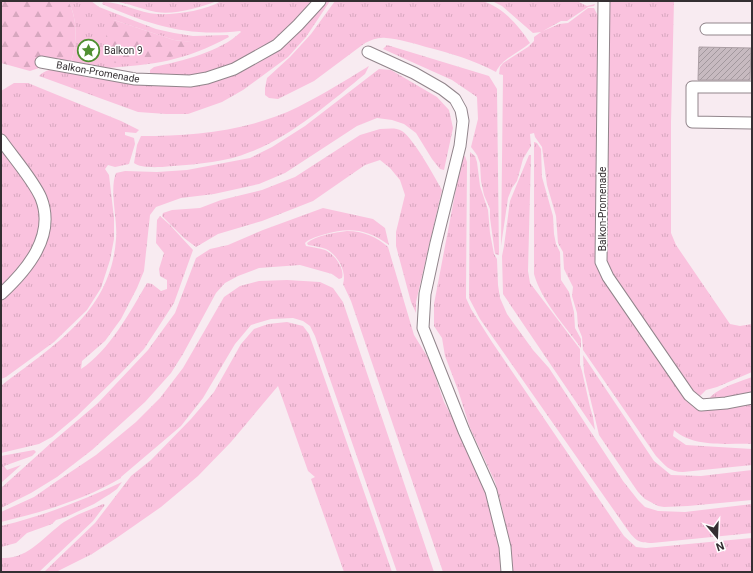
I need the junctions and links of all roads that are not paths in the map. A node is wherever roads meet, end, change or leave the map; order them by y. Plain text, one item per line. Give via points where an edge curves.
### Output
1 (320, 1) edge
2 (604, 1) edge
3 (706, 29) dead end
4 (752, 29) edge
5 (368, 52) dead end
6 (41, 62) dead end
7 (752, 87) edge
8 (752, 123) edge
9 (1, 140) edge
10 (1, 294) edge
11 (752, 398) edge
12 (507, 572) edge

1 - 6 lane, Balkon-Promenade via 277,44 234,69 208,78 190,81 135,79
2 - 11 lane, Balkon-Promenade via 601,262 608,277 689,395 701,405
3 - 4 lane
5 - 12 lane via 442,89 455,99 461,110 463,121 460,146 425,294 423,328 491,491 505,548
7 - 8 lane via 692,87 692,122
9 - 10 lane via 36,189 45,215 45,227 30,262

